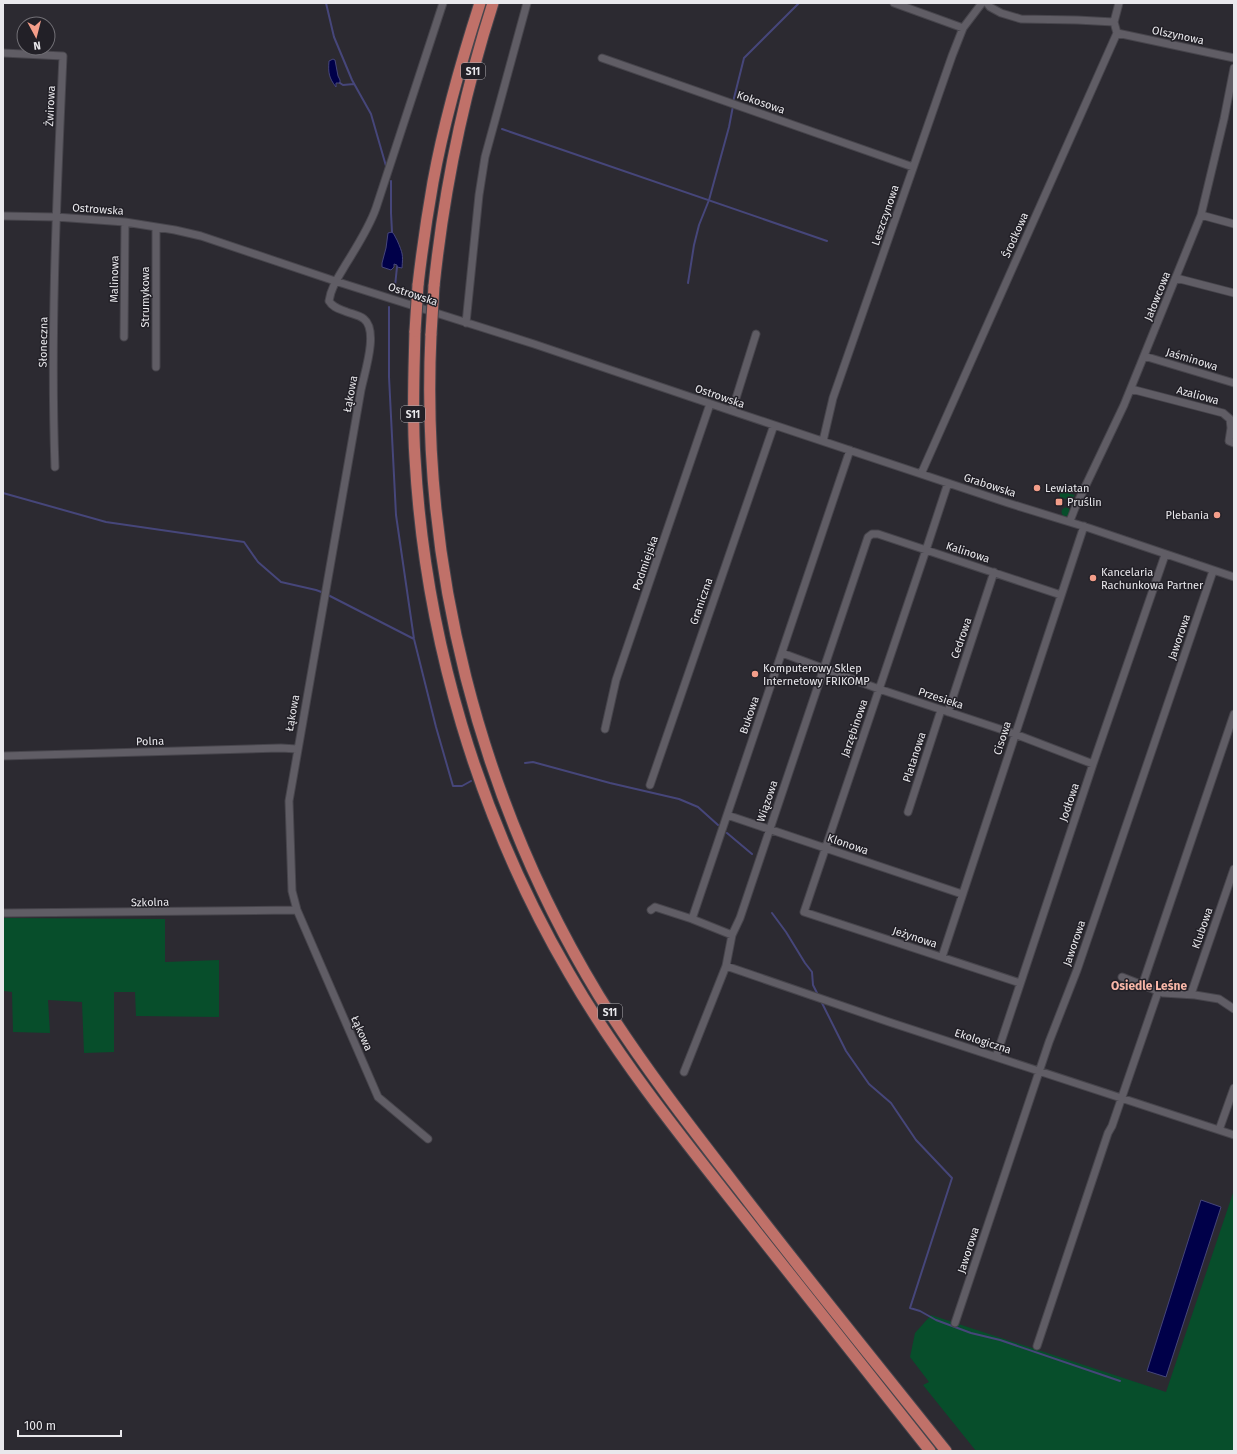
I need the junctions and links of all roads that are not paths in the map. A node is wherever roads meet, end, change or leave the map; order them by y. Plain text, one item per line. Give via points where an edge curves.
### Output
1 (443, 3) edge
2 (480, 3) edge
3 (493, 3) edge
4 (527, 3) edge
5 (894, 3) edge
6 (982, 3) edge
7 (987, 3) edge
8 (1119, 3) edge
9 (1114, 22) junction
10 (964, 28) junction
11 (1117, 33) junction
12 (3, 53) edge
13 (602, 58) dead end
14 (1234, 58) edge
15 (1234, 68) edge
16 (913, 167) junction
17 (1201, 215) junction
18 (3, 216) edge
19 (56, 217) junction
20 (125, 222) junction
21 (1234, 224) edge
22 (156, 227) junction
23 (1176, 278) junction
24 (335, 281) junction
25 (1234, 293) edge
26 (466, 323) junction
27 (756, 334) dead end
28 (124, 336) dead end
29 (1144, 356) junction
30 (156, 367) dead end
31 (1234, 383) edge
32 (1131, 389) junction
33 (710, 404) junction
34 (732, 411) junction
35 (774, 425) junction
36 (807, 436) joint
37 (823, 441) junction
38 (1234, 443) edge
39 (850, 450) junction
40 (55, 466) dead end
41 (921, 474) junction
42 (948, 483) junction
43 (1070, 522) junction
44 (1084, 526) junction
45 (868, 537) joint
46 (926, 550) junction
47 (1165, 554) junction
48 (1214, 571) junction
49 (994, 572) junction
50 (1234, 577) edge
51 (1062, 595) junction
52 (782, 653) junction
53 (824, 668) junction
54 (879, 689) junction
55 (945, 711) junction
56 (1234, 714) edge
57 (605, 729) dead end
58 (1015, 734) junction
59 (297, 749) junction
60 (3, 756) edge
61 (1093, 764) junction
62 (650, 785) dead end
63 (908, 812) dead end
64 (727, 815) junction
65 (769, 830) junction
66 (825, 848) junction
67 (1234, 869) edge
68 (962, 894) junction
69 (297, 910) junction
70 (651, 910) dead end
71 (804, 912) joint
72 (3, 913) edge
73 (692, 919) junction
74 (732, 935) junction
75 (942, 957) junction
76 (726, 966) junction
77 (1122, 977) dead end
78 (1020, 983) junction
79 (1142, 986) junction
80 (1158, 992) junction
81 (1191, 994) junction
82 (1234, 1009) edge
83 (996, 1057) junction
84 (684, 1072) dead end
85 (1039, 1072) junction
86 (1234, 1088) edge
87 (1121, 1099) junction
88 (1219, 1130) junction
89 (1234, 1135) edge
90 (428, 1139) dead end
91 (955, 1323) dead end
92 (1037, 1346) dead end
93 (930, 1451) edge
94 (946, 1451) edge

1 - 24 street via 372,220
2 - 93 highway, S11, bridge via 456,81 431,196 418,285 413,398 415,458 432,604 441,648 472,758 507,851 537,914 568,971 626,1064
3 - 94 highway, S11, bridge via 468,87 452,157 439,239 429,362 430,433 440,551 452,617 482,735 511,817 543,891 572,949 624,1035 754,1210
4 - 26 street via 484,157
5 - 10 street
6 - 10 street, Leszczynowa
7 - 9 street via 1002,13 1021,19
8 - 9 street
9 - 11 street
10 - 16 street, Leszczynowa
11 - 14 street, Olszynowa
11 - 41 street, Środkowa
12 - 19 street, Żwirowa via 63,56
13 - 16 street, Kokosowa
15 - 17 street, Jałowcowa
16 - 37 street, Leszczynowa via 833,398
17 - 21 street
17 - 23 street, Jałowcowa
18 - 19 street, Ostrowska
19 - 20 street, Ostrowska
19 - 40 street, Słoneczna via 53,411
20 - 22 street, Ostrowska
20 - 28 street, Malinowa
22 - 24 street, Ostrowska via 201,236
22 - 30 street, Strumykowa
23 - 25 street
23 - 29 street, Jałowcowa
24 - 26 street, Ostrowska
24 - 59 street, Łąkowa via 329,301 333,307 363,318 371,331 371,343
26 - 33 street, Ostrowska
27 - 34 street
29 - 31 street, Jaśminowa
29 - 32 street, Jałowcowa
32 - 38 street, Azaliowa via 1223,413 1230,419 1229,441
32 - 43 street, Jałowcowa
33 - 34 street, Ostrowska
33 - 57 street, Podmiejska via 616,680
34 - 35 street, Ostrowska
35 - 36 street, Ostrowska
35 - 62 street, Graniczna
36 - 37 street, Grabowska
37 - 39 street, Grabowska
39 - 41 street, Grabowska
39 - 52 street, Bukowa
41 - 42 street, Grabowska
42 - 43 street, Grabowska
42 - 46 street, Jarzębinowa
43 - 44 street, Grabowska
44 - 47 street, Grabowska
44 - 51 street, Cisowa
45 - 46 street, Kalinowa via 878,534
45 - 53 street, Wiązowa
46 - 49 street, Kalinowa
46 - 54 street, Jarzębinowa
47 - 48 street, Grabowska
47 - 61 street, Jodłowa
48 - 50 street, Grabowska
48 - 85 street, Jaworowa via 1080,963
49 - 51 street, Kalinowa
49 - 55 street, Cedrowa
51 - 58 street, Cisowa
52 - 53 street, Przesieka
52 - 64 street, Bukowa
53 - 54 street, Przesieka
53 - 65 street, Wiązowa
54 - 55 street, Przesieka
54 - 66 street, Jarzębinowa
55 - 58 street, Przesieka
55 - 63 street, Platanowa
56 - 79 street
58 - 61 street, Przesieka
58 - 68 street, Cisowa
59 - 60 street, Polna
59 - 69 street, Łąkowa via 289,801 292,891
61 - 78 street, Jodłowa
64 - 65 street, Klonowa
64 - 73 street, Bukowa
65 - 66 street, Klonowa
65 - 74 street, Wiązowa
66 - 68 street, Klonowa
66 - 71 street, Jarzębinowa
67 - 81 street, Klubowa
68 - 75 street, Cisowa
69 - 72 street, Szkolna
69 - 90 street, Łąkowa via 378,1097
70 - 73 street via 655,906
71 - 75 street, Jeżynowa
73 - 74 street
74 - 76 street, Wiązowa
75 - 78 street, Jeżynowa
76 - 83 street, Ekologiczna
76 - 84 street, Wiązowa
77 - 79 street
78 - 83 street, Jodłowa
79 - 80 street
80 - 81 street
80 - 87 street
81 - 82 street via 1219,999
83 - 85 street, Ekologiczna
85 - 87 street, Ekologiczna
85 - 91 street, Jaworowa
86 - 88 street
87 - 88 street, Ekologiczna
87 - 92 street
88 - 89 street, Ekologiczna

